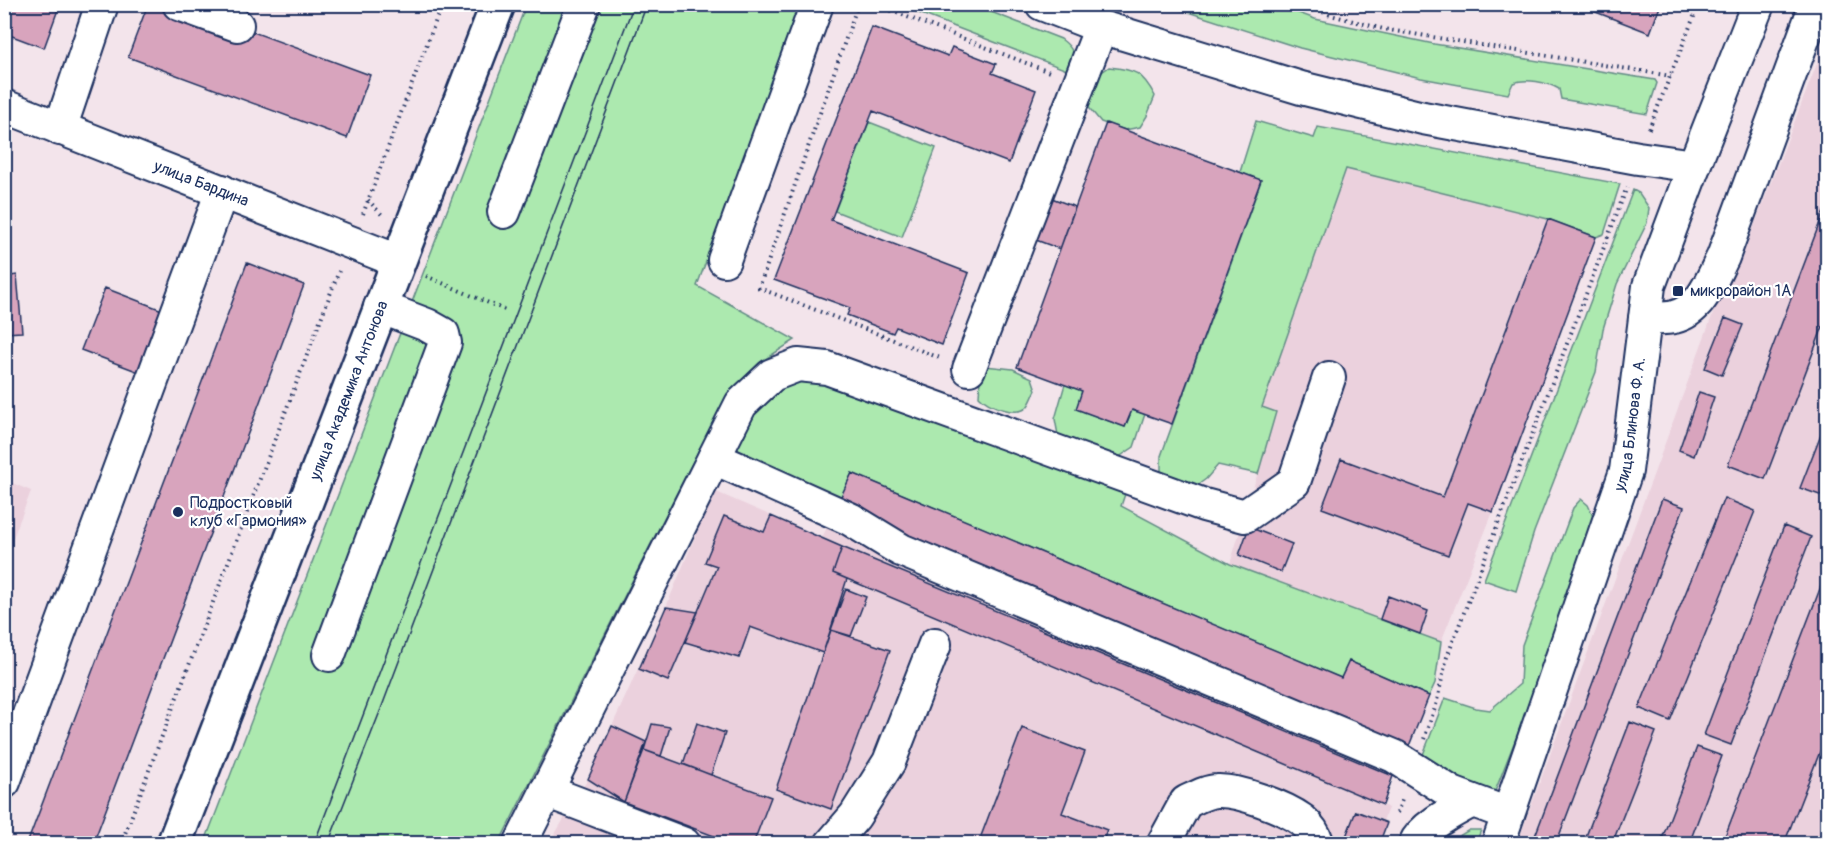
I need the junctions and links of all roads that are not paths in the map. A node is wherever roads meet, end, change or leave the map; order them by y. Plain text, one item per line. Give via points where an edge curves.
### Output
1 (102, 4) edge
2 (179, 4) edge
3 (498, 4) edge
4 (584, 4) edge
5 (817, 4) edge
6 (1758, 4) edge
7 (1816, 4) edge
8 (1045, 5) edge
9 (237, 25) dead end
10 (1101, 27) junction
11 (4, 106) edge
12 (60, 129) junction
13 (1694, 166) junction
14 (222, 191) junction
15 (504, 212) dead end
16 (724, 260) dead end
17 (411, 268) junction
18 (380, 307) junction
19 (1646, 319) junction
20 (955, 364) road end
21 (1329, 378) dead end
22 (714, 458) junction
23 (935, 644) dead end
24 (329, 655) dead end
25 (4, 782) edge
26 (546, 791) junction
27 (1472, 801) junction
28 (1508, 814) junction
29 (174, 843) edge
30 (520, 843) edge
31 (684, 843) edge
32 (831, 843) edge
33 (1163, 843) edge
34 (1318, 843) edge
35 (1415, 843) edge
36 (1497, 843) edge

1 - 12 street
2 - 9 street
3 - 17 main road, улица Академика Антонова
4 - 15 street
5 - 16 street
6 - 13 street, улица Блинова Ф. А.
7 - 19 street via 1723,256 1704,294 1690,310 1673,317
8 - 10 street
10 - 13 street via 1301,88 1423,118
10 - 20 street
11 - 12 street, улица Бардина
12 - 14 street, улица Бардина
13 - 19 street, улица Блинова Ф. А. via 1649,286
14 - 17 street, улица Бардина
14 - 25 street
17 - 18 main road, улица Академика Антонова
18 - 24 street via 427,325 443,334 445,343
18 - 29 main road, улица Академика Антонова
19 - 28 street, улица Блинова Ф. А. via 1626,471
21 - 22 street via 1294,482 1245,516 1204,505 827,368 798,365 772,375 741,404
22 - 26 street
22 - 27 street via 850,519 901,550 1394,756 1452,793
23 - 32 street via 889,762 855,816
26 - 30 street
26 - 31 street
27 - 28 street
27 - 35 street via 1436,823
28 - 36 street, улица Блинова Ф. А.
33 - 34 street via 1186,802 1216,791 1271,804 1302,820

